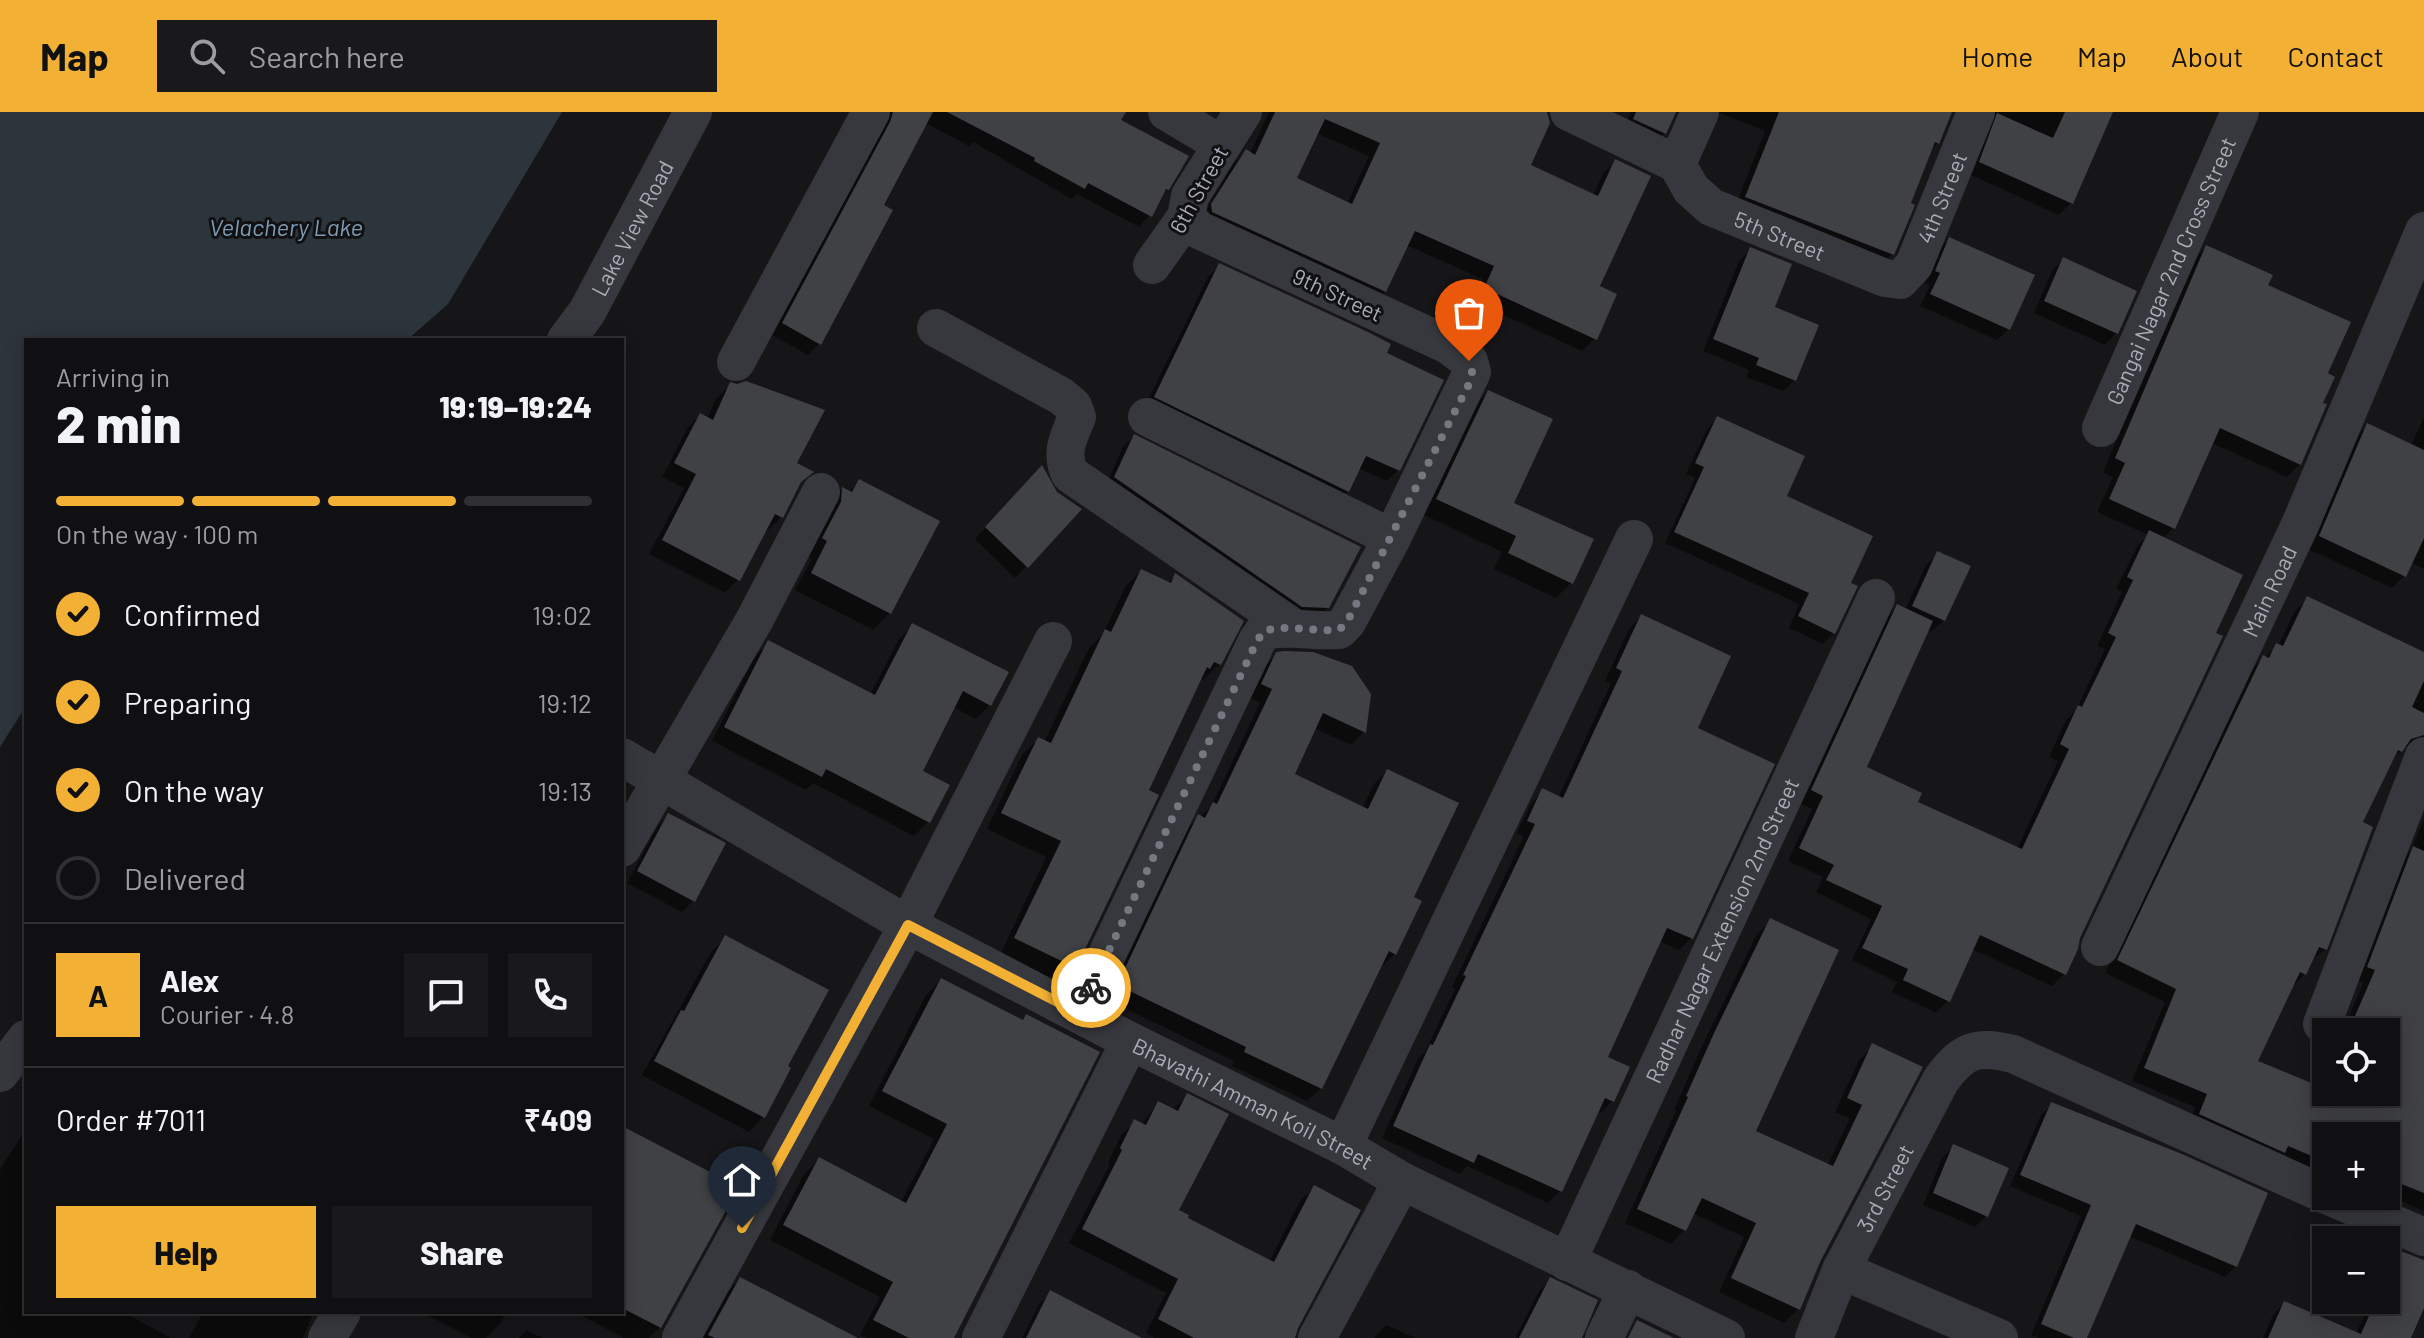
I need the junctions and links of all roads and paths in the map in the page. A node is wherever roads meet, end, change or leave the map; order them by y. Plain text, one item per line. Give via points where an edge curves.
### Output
1 (693, 112) edge
2 (871, 112) edge
3 (1167, 112) edge
4 (1243, 112) edge
5 (1569, 112) edge
6 (1700, 112) edge
7 (1976, 112) edge
8 (2240, 112) edge
9 (1221, 144) junction
10 (1677, 164) junction
11 (1186, 217) junction
12 (2424, 231) edge
13 (1152, 265) dead end
14 (1900, 280) joint
15 (936, 328) dead end
16 (568, 338) edge
17 (736, 362) dead end
18 (1147, 417) dead end
19 (2101, 428) dead end
20 (821, 492) dead end
21 (1392, 538) junction
22 (1634, 539) dead end
23 (1876, 598) dead end
24 (1278, 629) junction
25 (1053, 641) dead end
26 (2424, 756) edge
27 (624, 758) edge
28 (663, 780) junction
29 (624, 845) edge
30 (908, 925) junction
31 (2100, 947) dead end
32 (1079, 1013) junction
33 (2324, 1018) edge
34 (1130, 1041) junction
35 (24, 1042) edge
36 (0, 1073) edge
37 (1343, 1146) junction
38 (1402, 1181) junction
39 (2312, 1188) edge
40 (2362, 1210) edge
41 (2424, 1237) edge
42 (1567, 1262) junction
43 (1841, 1270) junction
44 (1628, 1289) junction
45 (341, 1314) edge
46 (327, 1338) edge
47 (681, 1338) edge
48 (981, 1338) edge
49 (1317, 1338) edge
50 (1604, 1338) edge
51 (1726, 1338) edge
52 (1814, 1338) edge
53 (1999, 1338) edge

1 - 16 street, Lake View Road via 587,312
2 - 17 street
3 - 9 street
4 - 9 street, 6th Street
5 - 10 street
6 - 10 street
7 - 14 street, 4th Street via 1914,265
8 - 19 street, Gangai Nagar 2nd Cross Street
9 - 11 street, 6th Street via 1190,196
10 - 14 street, 5th Street via 1691,189 1711,207
11 - 13 street, 6th Street
11 - 21 street, 9th Street via 1199,230 1448,345 1469,361 1469,384
12 - 31 street, Main Road via 2300,525
15 - 24 street via 1073,406 1077,417 1063,460 1070,474
18 - 21 street
20 - 28 street
21 - 24 street via 1339,630
22 - 37 street
23 - 42 street, Radhar Nagar Extension 2nd Street
24 - 32 street
25 - 30 street
26 - 33 street
27 - 28 street, Bhavathi Amman Koil Street
28 - 29 street
28 - 30 street, Bhavathi Amman Koil Street
30 - 32 street, Bhavathi Amman Koil Street
30 - 47 street
32 - 34 street, Bhavathi Amman Koil Street
34 - 37 street, Bhavathi Amman Koil Street
34 - 48 street
35 - 36 street
37 - 38 street, Bhavathi Amman Koil Street
38 - 42 street, Bhavathi Amman Koil Street
38 - 49 street
39 - 43 street, 3rd Street via 2013,1054 1972,1051 1954,1062 1941,1080
40 - 41 street
42 - 44 street, Bhavathi Amman Koil Street
43 - 52 street, 3rd Street
43 - 53 street
44 - 50 street
44 - 51 street, Bhavathi Amman Koil Street
45 - 46 street

